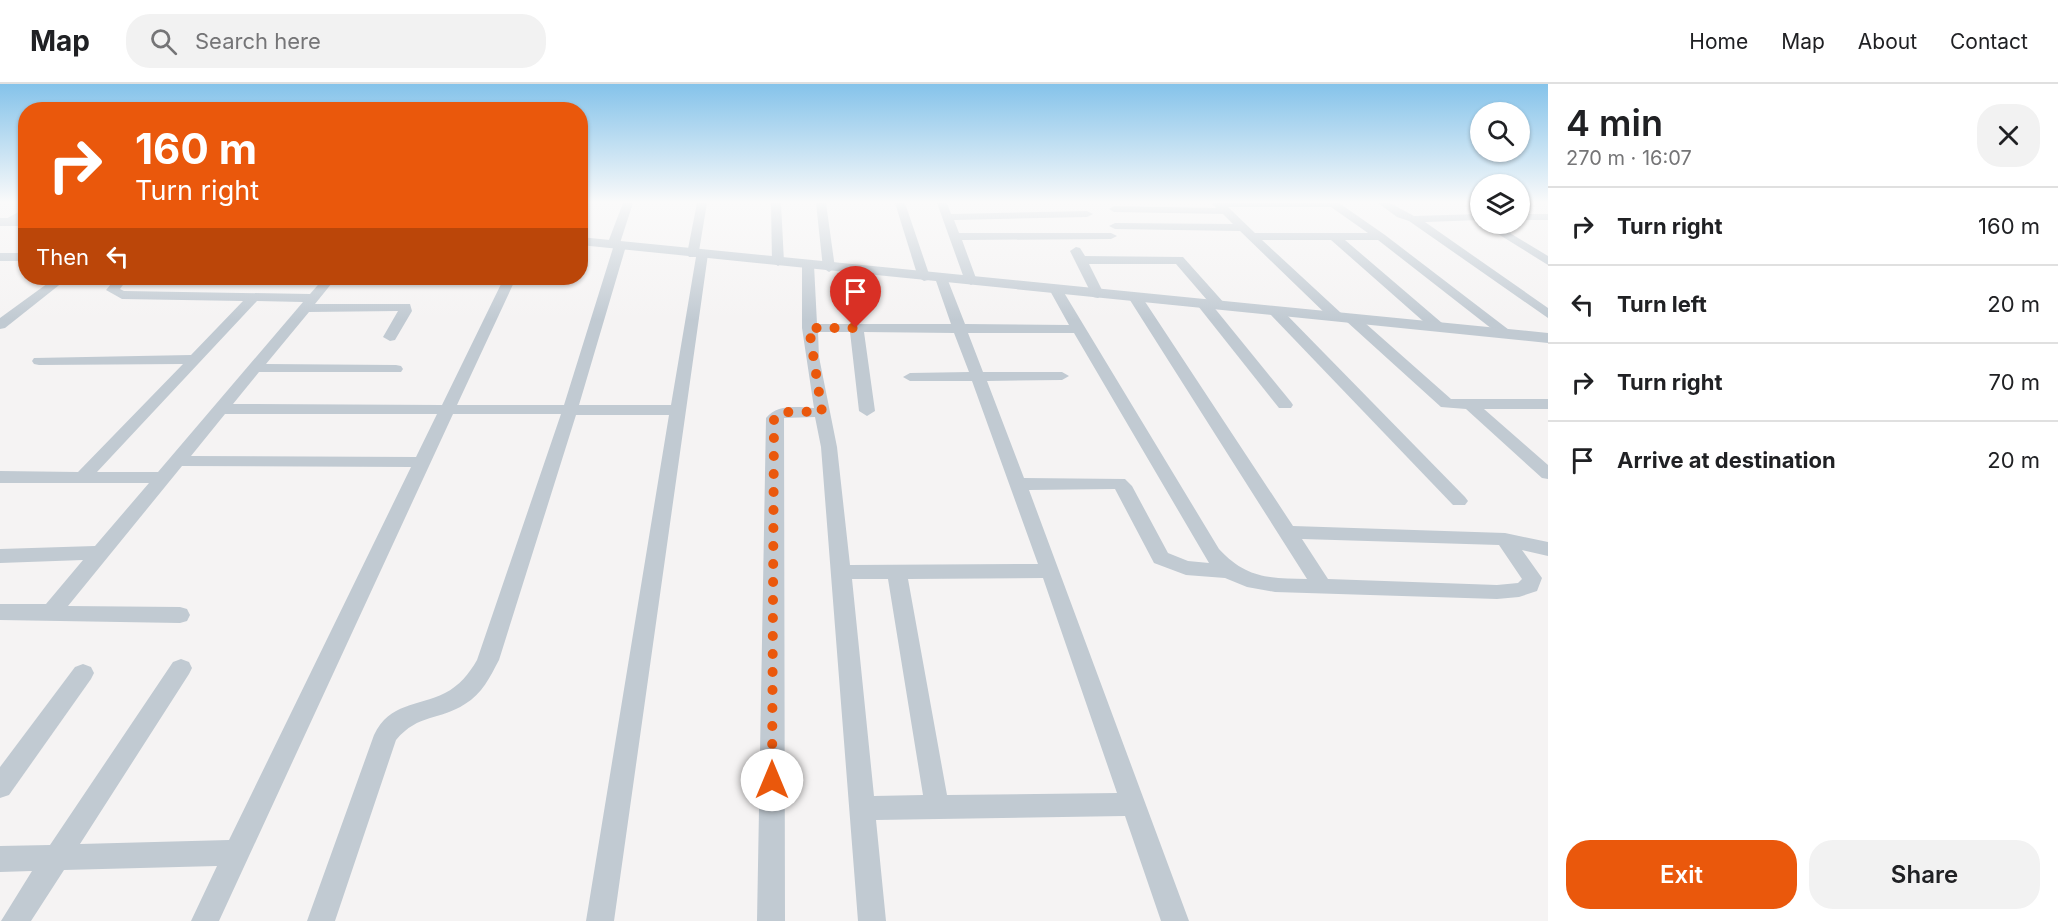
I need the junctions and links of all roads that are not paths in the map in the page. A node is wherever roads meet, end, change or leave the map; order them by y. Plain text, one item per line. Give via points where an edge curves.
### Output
1 (590, 242) edge
2 (618, 242) edge
3 (699, 242) edge
4 (777, 242) edge
5 (826, 242) edge
6 (917, 242) edge
7 (957, 242) edge
8 (1071, 242) edge
9 (1258, 242) edge
10 (1340, 242) edge
11 (1388, 242) edge
12 (1446, 242) edge
13 (1518, 242) edge
14 (617, 245) junction
15 (698, 254) junction
16 (0, 257) edge
17 (18, 257) edge
18 (1081, 260) junction
19 (1548, 261) edge
20 (778, 262) junction
21 (808, 265) junction
22 (829, 268) junction
23 (933, 277) junction
24 (971, 281) junction
25 (53, 285) edge
26 (116, 285) edge
27 (324, 285) edge
28 (507, 285) edge
29 (1055, 289) junction
30 (1098, 294) junction
31 (254, 297) junction
32 (1135, 297) junction
33 (307, 303) junction
34 (1211, 304) junction
35 (1275, 311) junction
36 (1548, 314) edge
37 (1343, 317) junction
38 (0, 325) edge
39 (1437, 326) junction
40 (809, 328) junction
41 (856, 328) junction
42 (961, 329) junction
43 (1078, 329) junction
44 (1506, 333) junction
45 (390, 337) dead end
46 (1548, 338) edge
47 (195, 359) junction
48 (39, 361) dead end
49 (254, 368) junction
50 (396, 369) dead end
51 (910, 376) dead end
52 (978, 376) junction
53 (1062, 376) dead end
54 (1548, 404) edge
55 (1285, 405) dead end
56 (1471, 405) junction
57 (220, 409) junction
58 (570, 410) junction
59 (679, 410) junction
60 (445, 411) junction
61 (867, 411) dead end
62 (822, 412) junction
63 (176, 461) junction
64 (422, 462) junction
65 (1548, 474) edge
66 (0, 477) edge
67 (83, 477) junction
68 (162, 478) junction
69 (1018, 484) junction
70 (1459, 501) dead end
71 (1288, 532) junction
72 (1505, 538) junction
73 (1548, 549) edge
74 (101, 553) junction
75 (0, 556) edge
76 (1050, 571) junction
77 (1227, 571) junction
78 (841, 572) junction
79 (897, 572) junction
80 (1323, 586) junction
81 (0, 612) edge
82 (52, 612) junction
83 (180, 615) dead end
84 (182, 668) dead end
85 (83, 673) dead end
86 (0, 787) edge
87 (1133, 804) junction
88 (937, 807) junction
89 (862, 808) junction
90 (237, 853) junction
91 (58, 858) junction
92 (0, 859) edge
93 (15, 921) edge
94 (206, 921) edge
95 (321, 921) edge
96 (600, 921) edge
97 (771, 921) edge
98 (872, 921) edge
99 (1175, 921) edge

1 - 14 street
2 - 14 street
3 - 15 street
4 - 20 street
5 - 22 street
6 - 23 street
7 - 24 street
8 - 18 street
9 - 37 street
10 - 39 street
11 - 44 street
12 - 36 street
13 - 19 street
14 - 15 street
14 - 58 street
15 - 20 street
15 - 59 street
16 - 17 street
18 - 30 street
18 - 34 street via 1179,260
20 - 21 street
21 - 22 street
21 - 40 street
22 - 23 street
23 - 24 street
23 - 42 street
24 - 29 street
25 - 38 street
26 - 31 street via 112,290 122,295
27 - 33 street
28 - 60 street
29 - 30 street
29 - 43 street
30 - 32 street
31 - 33 street
31 - 47 street
32 - 34 street
32 - 71 street
33 - 45 street via 405,307
33 - 49 street
34 - 35 street
34 - 55 street
35 - 37 street
35 - 70 street
37 - 39 street
37 - 56 street via 1443,402
39 - 44 street
40 - 41 street
40 - 62 street
41 - 42 street
41 - 61 street
42 - 43 street
42 - 52 street
43 - 77 street via 1212,554
44 - 46 street
47 - 48 street
47 - 67 street
49 - 50 street
49 - 57 street
51 - 52 street
52 - 53 street
52 - 69 street
54 - 56 street
56 - 65 street
57 - 60 street
57 - 63 street
58 - 59 street
58 - 60 street
58 - 95 street via 488,660 479,678 465,692 450,701 410,712 397,720 386,735
59 - 96 street
60 - 64 street
62 - 78 street
62 - 97 street via 777,414 774,418
63 - 64 street
63 - 68 street
64 - 90 street
66 - 67 street
67 - 68 street
68 - 74 street
69 - 76 street
69 - 77 street via 1119,483 1161,558 1186,568
71 - 72 street
71 - 80 street
72 - 73 street
72 - 80 street via 1532,578 1530,586 1497,592
74 - 75 street
74 - 82 street
76 - 79 street
76 - 87 street
77 - 80 street via 1246,580 1275,585
78 - 79 street
78 - 89 street
79 - 88 street
81 - 82 street
82 - 83 street
84 - 91 street
85 - 86 street
87 - 88 street
87 - 99 street
88 - 89 street
89 - 98 street
90 - 91 street
90 - 94 street
91 - 92 street
91 - 93 street

